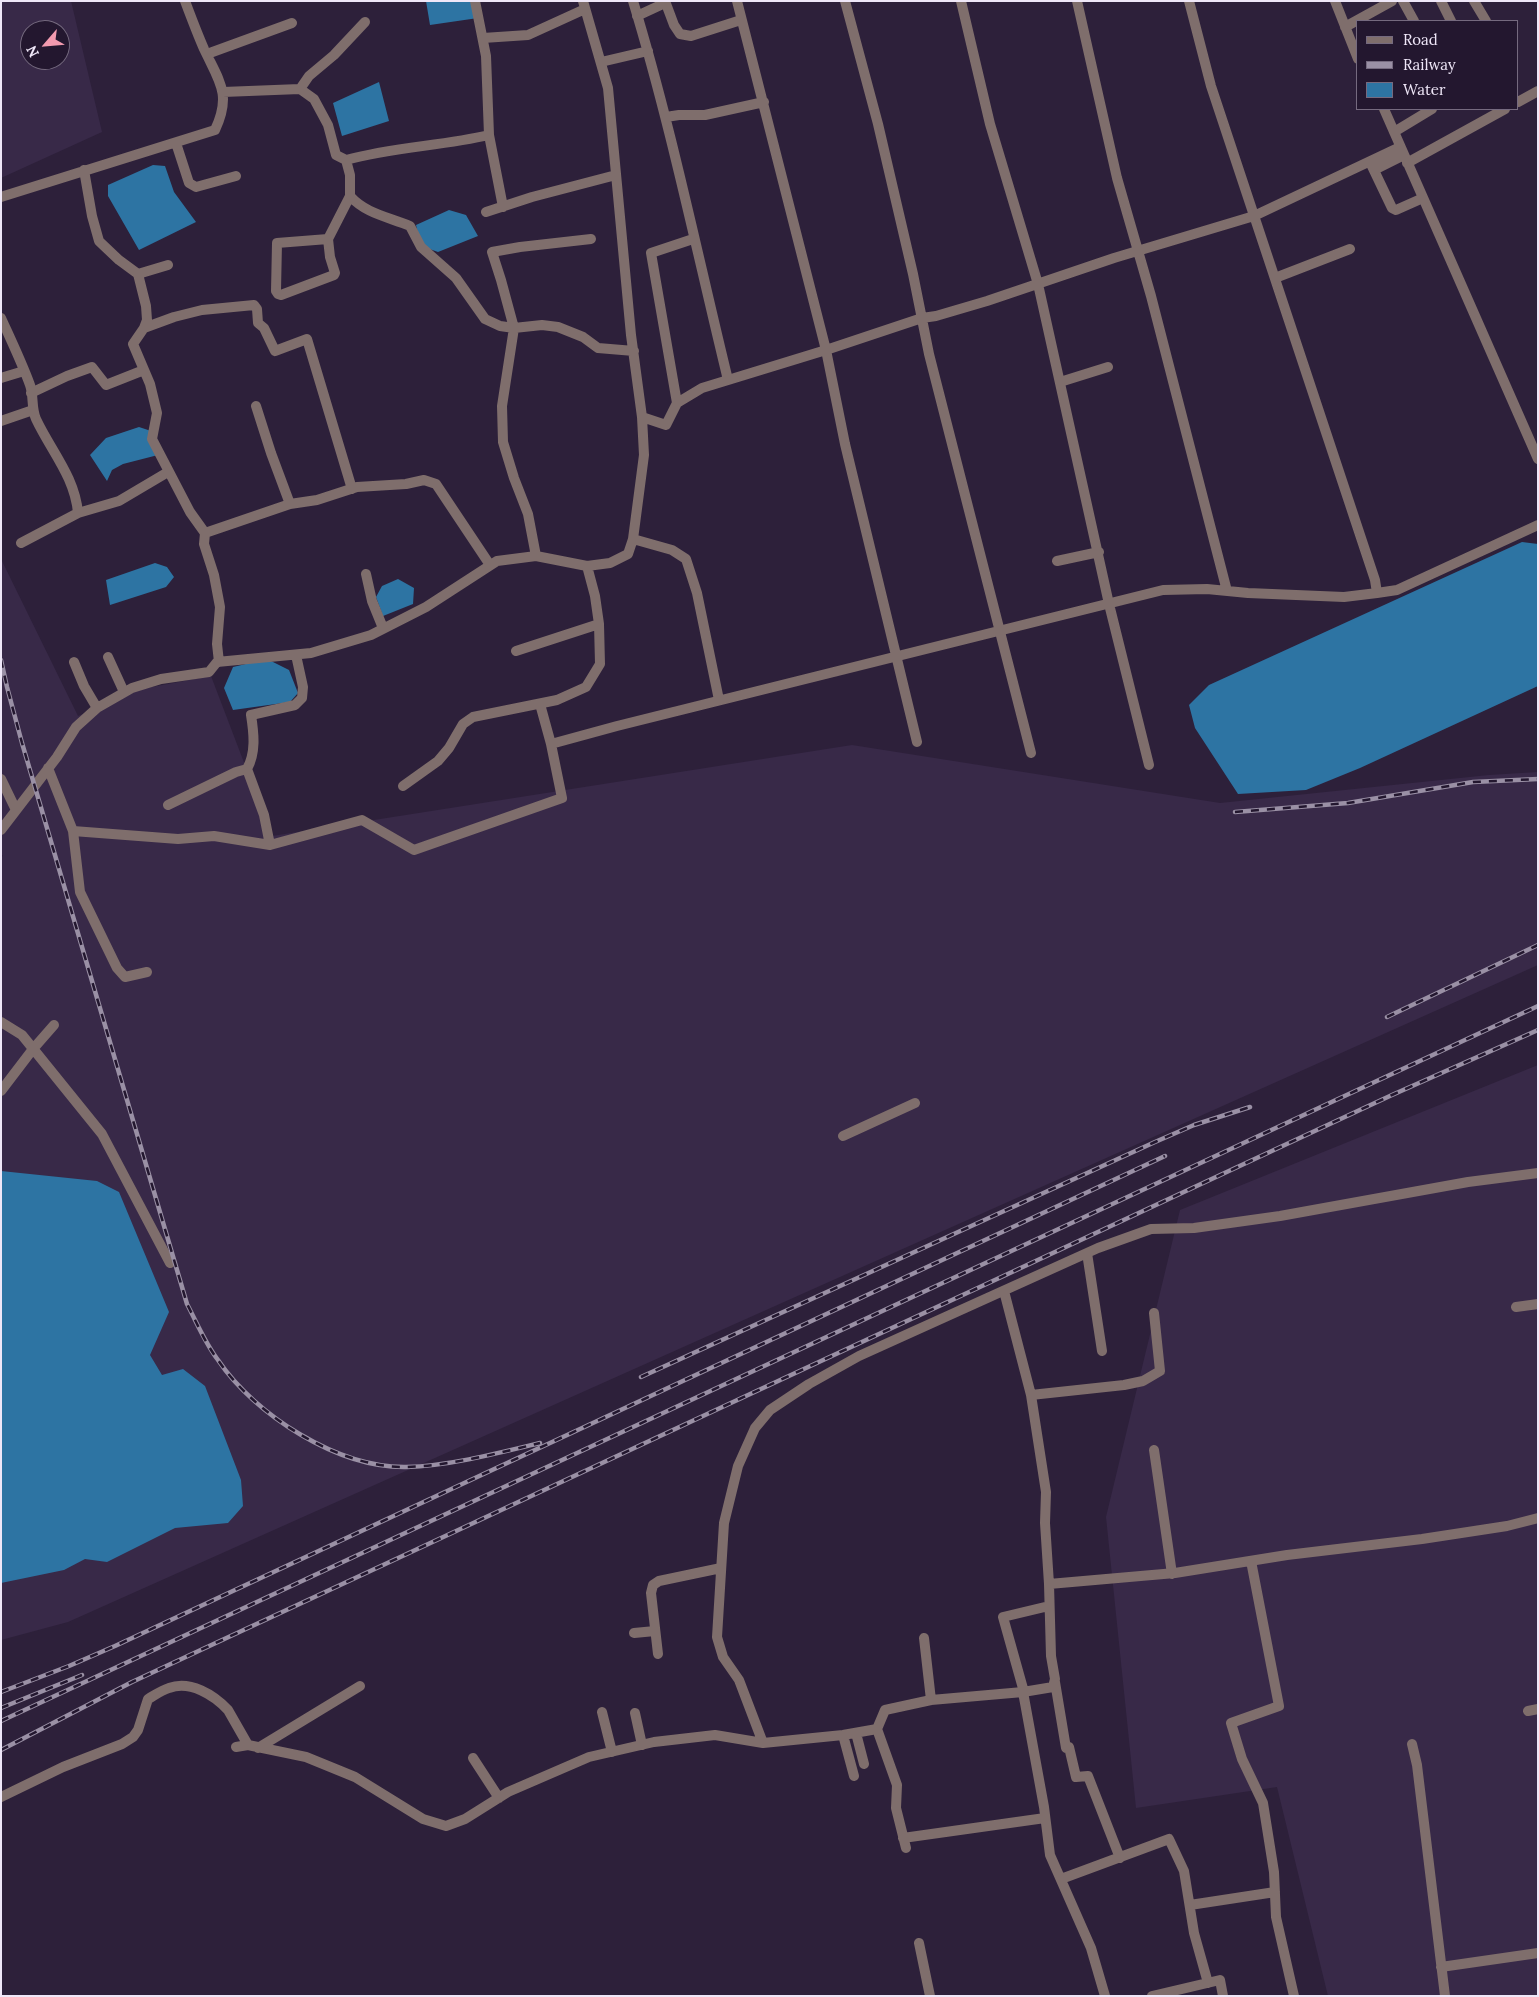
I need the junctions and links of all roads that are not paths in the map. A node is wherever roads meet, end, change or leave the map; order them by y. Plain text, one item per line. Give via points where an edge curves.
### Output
1 (185, 1) edge
2 (475, 1) edge
3 (633, 1) edge
4 (737, 1) edge
5 (846, 1) edge
6 (961, 1) edge
7 (1077, 1) edge
8 (1189, 1) edge
9 (1335, 1) edge
10 (1392, 1) edge
11 (1403, 1) edge
12 (1441, 1) edge
13 (1474, 1) edge
14 (665, 2) edge
15 (584, 5) edge
16 (637, 16) junction
17 (1372, 18) edge
18 (741, 20) junction
19 (1413, 20) edge
20 (1450, 20) edge
21 (1485, 20) edge
22 (365, 22) dead end
23 (292, 23) dead end
24 (1356, 23) edge
25 (1345, 27) junction
26 (483, 38) junction
27 (648, 51) junction
28 (206, 54) junction
29 (1356, 54) edge
30 (601, 62) junction
31 (300, 89) junction
32 (1538, 91) edge
33 (223, 92) junction
34 (1519, 101) edge
35 (764, 102) junction
36 (1384, 110) edge
37 (1503, 110) edge
38 (1420, 112) edge
39 (666, 117) junction
40 (1394, 132) junction
41 (489, 135) junction
42 (176, 143) junction
43 (1404, 155) junction
44 (346, 160) junction
45 (1372, 166) junction
46 (84, 170) junction
47 (616, 175) junction
48 (236, 176) dead end
49 (350, 196) junction
50 (1, 198) edge
51 (1422, 198) junction
52 (503, 207) junction
53 (486, 212) dead end
54 (1254, 216) junction
55 (328, 239) junction
56 (591, 239) dead end
57 (693, 239) junction
58 (1350, 249) dead end
59 (1137, 251) junction
60 (168, 265) dead end
61 (138, 274) junction
62 (1275, 278) junction
63 (1038, 284) junction
64 (1, 318) edge
65 (922, 318) junction
66 (144, 328) junction
67 (514, 328) junction
68 (826, 350) junction
69 (634, 351) junction
70 (1108, 367) dead end
71 (144, 370) junction
72 (24, 371) junction
73 (1, 378) edge
74 (728, 380) junction
75 (1060, 382) junction
76 (31, 393) junction
77 (677, 403) junction
78 (256, 406) dead end
79 (33, 410) junction
80 (642, 417) junction
81 (1, 421) edge
82 (1538, 459) edge
83 (168, 472) junction
84 (352, 489) junction
85 (290, 504) junction
86 (78, 514) junction
87 (1538, 525) edge
88 (205, 533) junction
89 (632, 539) junction
90 (21, 543) dead end
91 (1099, 552) junction
92 (536, 556) junction
93 (1057, 561) dead end
94 (490, 565) junction
95 (587, 566) junction
96 (366, 574) dead end
97 (1227, 591) junction
98 (1377, 593) junction
99 (1109, 604) junction
100 (599, 624) junction
101 (384, 628) junction
102 (999, 630) junction
103 (516, 651) dead end
104 (296, 655) junction
105 (897, 656) junction
106 (108, 657) dead end
107 (74, 662) dead end
108 (219, 662) junction
109 (124, 692) junction
110 (719, 700) junction
111 (540, 704) junction
112 (97, 708) junction
113 (916, 742) dead end
114 (550, 744) junction
115 (1031, 753) dead end
116 (1149, 765) dead end
117 (48, 768) junction
118 (247, 769) junction
119 (1, 779) edge
120 (403, 786) dead end
121 (168, 805) dead end
122 (16, 810) junction
123 (1, 830) edge
124 (73, 831) junction
125 (270, 845) junction
126 (147, 972) dead end
127 (1, 1022) edge
128 (54, 1025) dead end
129 (33, 1049) junction
130 (1, 1092) edge
131 (915, 1103) dead end
132 (843, 1136) dead end
133 (1538, 1172) edge
134 (1087, 1253) junction
135 (170, 1263) dead end
136 (1004, 1291) junction
137 (1538, 1304) edge
138 (1516, 1307) dead end
139 (1154, 1313) dead end
140 (1102, 1350) dead end
141 (1031, 1395) junction
142 (1154, 1450) dead end
143 (1538, 1518) edge
144 (1251, 1561) junction
145 (721, 1568) junction
146 (1172, 1574) junction
147 (1049, 1584) junction
148 (1049, 1606) junction
149 (655, 1631) junction
150 (634, 1633) dead end
151 (924, 1638) dead end
152 (658, 1654) dead end
153 (1055, 1679) junction
154 (360, 1686) dead end
155 (1023, 1692) junction
156 (931, 1700) junction
157 (602, 1712) dead end
158 (635, 1713) dead end
159 (877, 1729) junction
160 (856, 1733) junction
161 (843, 1735) junction
162 (763, 1743) junction
163 (1412, 1744) dead end
164 (642, 1745) junction
165 (248, 1746) junction
166 (236, 1747) dead end
167 (258, 1748) junction
168 (612, 1752) junction
169 (473, 1758) dead end
170 (864, 1764) dead end
171 (854, 1776) dead end
172 (1, 1797) edge
173 (499, 1798) junction
174 (1045, 1818) junction
175 (1120, 1858) junction
176 (1061, 1879) junction
177 (1275, 1892) junction
178 (1190, 1905) junction
179 (919, 1943) dead end
180 (1538, 1952) edge
181 (1441, 1967) junction
182 (1208, 1983) junction
183 (930, 1996) edge
184 (1105, 1996) edge
185 (1152, 1996) edge
186 (1223, 1996) edge
187 (1294, 1996) edge
188 (1445, 1996) edge

1 - 28 street
2 - 26 street
3 - 16 street
4 - 18 street
5 - 65 street
6 - 63 street via 990,124
7 - 59 street
8 - 54 street via 1211,86
9 - 25 street
10 - 17 street
11 - 19 street
12 - 20 street
13 - 21 street
14 - 16 street
14 - 18 street via 680,34 690,36
15 - 26 street via 528,35
15 - 30 street
16 - 27 street
18 - 35 street
22 - 31 street
23 - 28 street
24 - 25 street
25 - 29 street
26 - 41 street
27 - 30 street
27 - 39 street
28 - 33 street
30 - 47 street via 608,88
31 - 33 street
31 - 44 street via 314,99 328,125 336,155
32 - 34 street
33 - 42 street via 222,115 215,130
35 - 39 street via 705,115
35 - 68 street
36 - 40 street
37 - 43 street
38 - 40 street
39 - 57 street
40 - 43 street
41 - 44 street
41 - 52 street
42 - 46 street
42 - 48 street via 192,187
43 - 45 street
43 - 51 street
44 - 49 street
45 - 51 street via 1392,208 1396,210
45 - 54 street
46 - 50 street
46 - 61 street via 99,241
47 - 52 street
47 - 69 street
49 - 55 street
49 - 67 street via 358,205 378,215 410,226 421,247 456,278 484,319
51 - 82 street
52 - 53 street
54 - 59 street
54 - 62 street
55 - 55 street via 334,275 278,294 277,243
56 - 67 street via 492,252
57 - 74 street
57 - 77 street via 651,253
58 - 62 street
59 - 63 street
59 - 97 street
60 - 61 street
61 - 66 street via 146,306
62 - 98 street via 1376,580
63 - 65 street
63 - 75 street
64 - 72 street
65 - 68 street
65 - 102 street
66 - 71 street via 133,344
66 - 84 street via 202,310 254,305 258,323 264,328 275,351 307,339
67 - 69 street via 558,327 583,337 598,348
67 - 92 street via 502,406 503,442 528,514
68 - 74 street
68 - 105 street via 845,444
69 - 80 street
70 - 75 street
71 - 76 street via 106,385 92,367
71 - 83 street via 157,413 152,439
72 - 73 street
72 - 76 street
74 - 77 street via 702,388
75 - 91 street
76 - 79 street
77 - 80 street via 666,425
78 - 85 street
79 - 81 street
79 - 86 street via 67,472
80 - 89 street via 644,455
83 - 86 street via 119,501
83 - 88 street
84 - 85 street
84 - 94 street via 424,480 436,484
85 - 88 street
86 - 90 street
87 - 98 street via 1397,590
88 - 108 street via 204,544 220,606
89 - 95 street via 628,554 610,563
89 - 110 street via 672,550 686,559 697,593
91 - 93 street
91 - 99 street
92 - 94 street via 497,561
92 - 95 street
94 - 101 street via 426,607
95 - 100 street
96 - 101 street via 372,601
97 - 98 street via 1344,597
97 - 99 street via 1163,590
99 - 102 street
99 - 116 street
100 - 103 street
100 - 111 street via 600,664 586,687
101 - 104 street via 371,635
102 - 105 street
102 - 115 street
104 - 108 street
104 - 118 street via 303,687 302,698 295,705 251,715 254,735 252,759
105 - 110 street
105 - 113 street
106 - 109 street
107 - 112 street
108 - 109 street via 209,672 161,679
109 - 112 street
110 - 114 street
111 - 114 street
111 - 120 street via 473,718 463,724 438,761
112 - 117 street via 76,727
114 - 125 street via 562,798 414,850 362,820
117 - 122 street
117 - 124 street
118 - 121 street
118 - 125 street via 264,815
119 - 122 street
122 - 123 street
124 - 125 street via 178,839 214,836
124 - 126 street via 80,892 117,968 125,977
127 - 129 street via 22,1036
128 - 129 street
129 - 130 street
129 - 135 street via 102,1134
131 - 132 street
133 - 134 street via 1280,1216 1194,1228 1151,1228
134 - 136 street
134 - 140 street
136 - 141 street
136 - 145 street via 859,1356 770,1410 755,1428 738,1466 724,1523
137 - 138 street
139 - 141 street via 1160,1371 1143,1381 1124,1385
141 - 147 street via 1046,1492
142 - 146 street
143 - 144 street via 1422,1539
144 - 146 street
144 - 177 street via 1279,1706 1231,1722 1242,1759 1263,1803
145 - 149 street via 658,1581 651,1593
145 - 162 street via 717,1637
146 - 147 street
147 - 148 street
148 - 153 street
148 - 155 street via 1003,1617
149 - 150 street
149 - 152 street
151 - 156 street
153 - 155 street via 1053,1687
153 - 175 street via 1066,1748 1069,1747 1076,1777 1088,1776
154 - 167 street
155 - 156 street
155 - 174 street
156 - 159 street via 885,1710
157 - 168 street
158 - 164 street
159 - 160 street
159 - 174 street via 897,1785 896,1808 904,1843
160 - 161 street
160 - 170 street
161 - 162 street
161 - 171 street
162 - 164 street via 715,1735
163 - 181 street
164 - 168 street
165 - 166 street
165 - 167 street
165 - 172 street via 224,1705 193,1687 177,1686 148,1699 138,1730 122,1744 63,1767
167 - 173 street via 322,1763 355,1777 422,1820 446,1826 465,1819
168 - 173 street via 588,1757
169 - 173 street
174 - 176 street via 1050,1855
175 - 176 street
175 - 178 street via 1169,1839 1184,1871
176 - 184 street via 1092,1948
177 - 178 street
177 - 187 street via 1276,1917
178 - 182 street
179 - 183 street
180 - 181 street
181 - 188 street
182 - 185 street
182 - 186 street via 1220,1980

